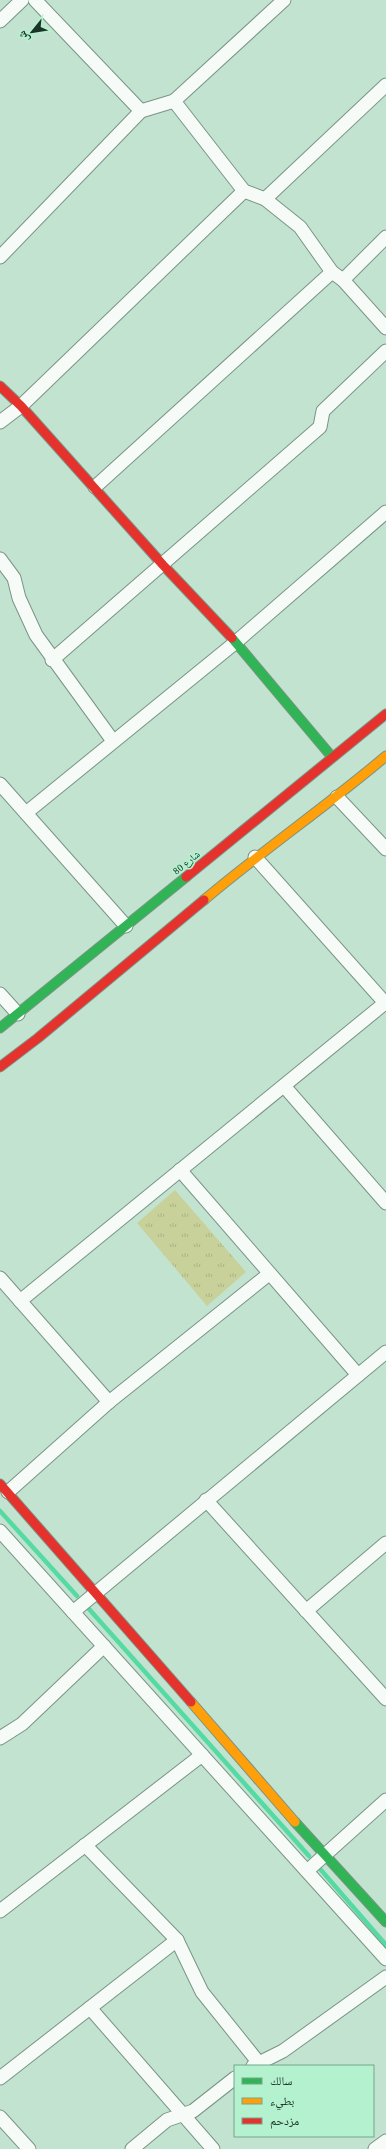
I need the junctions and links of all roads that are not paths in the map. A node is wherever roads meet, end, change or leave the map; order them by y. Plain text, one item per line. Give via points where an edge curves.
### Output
1 (22, 0) edge
2 (34, 0) edge
3 (284, 0) edge
4 (0, 21) edge
5 (386, 85) edge
6 (174, 101) junction
7 (141, 111) junction
8 (244, 191) junction
9 (265, 199) junction
10 (386, 237) edge
11 (0, 257) edge
12 (332, 272) junction
13 (343, 280) junction
14 (386, 328) edge
15 (386, 351) edge
16 (0, 386) edge
17 (21, 406) junction
18 (0, 422) edge
19 (95, 487) junction
20 (386, 512) edge
21 (1, 562) edge
22 (163, 564) junction
23 (236, 642) junction
24 (52, 660) junction
25 (386, 714) edge
26 (113, 741) junction
27 (386, 756) edge
28 (332, 757) junction
29 (0, 784) edge
30 (337, 797) junction
31 (26, 813) junction
32 (386, 848) edge
33 (254, 857) junction
34 (126, 926) junction
35 (0, 994) edge
36 (386, 1004) edge
37 (18, 1014) junction
38 (0, 1028) edge
39 (0, 1067) edge
40 (284, 1086) junction
41 (180, 1170) junction
42 (386, 1203) edge
43 (269, 1274) junction
44 (0, 1278) edge
45 (20, 1301) junction
46 (386, 1352) edge
47 (358, 1375) junction
48 (109, 1402) junction
49 (4, 1488) edge
50 (206, 1500) junction
51 (0, 1531) edge
52 (386, 1543) edge
53 (95, 1593) junction
54 (306, 1611) junction
55 (73, 1612) junction
56 (104, 1646) junction
57 (386, 1699) edge
58 (0, 1738) edge
59 (202, 1755) junction
60 (386, 1800) edge
61 (85, 1845) junction
62 (324, 1855) junction
63 (307, 1871) junction
64 (0, 1911) edge
65 (386, 1922) edge
66 (177, 1940) junction
67 (386, 1959) edge
68 (386, 1977) edge
69 (90, 2008) junction
70 (256, 2064) edge
71 (0, 2078) edge
72 (234, 2079) edge
73 (184, 2114) junction
74 (0, 2117) edge
75 (386, 2141) edge
76 (29, 2149) edge
77 (132, 2149) edge
78 (213, 2149) edge
79 (375, 2149) edge

1 - 4 street
2 - 7 street
3 - 6 street
5 - 9 street
6 - 7 street
6 - 8 street
7 - 11 street
8 - 9 street
8 - 17 street
9 - 12 street via 300,227
10 - 13 street
12 - 13 street
12 - 19 street
13 - 14 street
15 - 22 street via 323,410 320,428
16 - 17 street
17 - 18 street
17 - 19 street
19 - 22 street
20 - 23 street
21 - 24 street via 14,578 18,598 36,635
22 - 23 street
22 - 24 street
23 - 26 street
23 - 28 street
24 - 26 street
25 - 28 street, شارع 80
26 - 31 street
27 - 30 street
28 - 34 street, شارع 80
29 - 31 street
30 - 32 street
30 - 33 street
31 - 34 street
33 - 36 street
33 - 39 street
34 - 37 street, شارع 80
35 - 37 street
36 - 40 street
37 - 38 street, شارع 80
40 - 41 street
40 - 42 street
41 - 43 street
41 - 45 street
43 - 47 street
43 - 48 street
44 - 45 street
45 - 48 street
46 - 47 street
47 - 50 street
48 - 49 street
49 - 53 street
50 - 53 street
50 - 54 street
51 - 55 street
52 - 54 street
53 - 55 street
53 - 62 street
54 - 57 street
55 - 56 street
56 - 58 street via 22,1724
56 - 59 street
59 - 61 street
59 - 63 street
60 - 62 street
61 - 64 street
61 - 66 street
62 - 63 street
62 - 65 street
63 - 67 street
66 - 69 street
66 - 70 street via 202,1992
68 - 70 street via 282,2051
69 - 71 street
69 - 73 street
72 - 73 street via 193,2111
73 - 77 street via 167,2120
73 - 78 street
74 - 76 street
75 - 79 street

